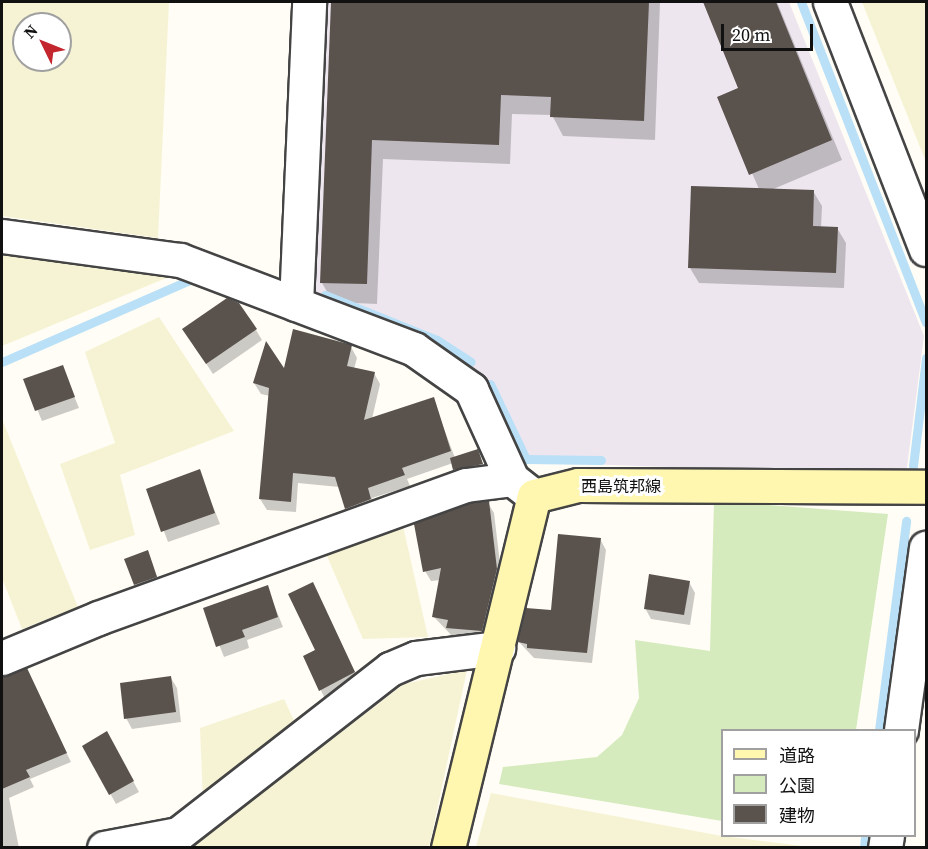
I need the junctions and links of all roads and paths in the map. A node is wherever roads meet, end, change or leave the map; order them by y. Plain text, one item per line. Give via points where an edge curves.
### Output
1 (309, 2) edge
2 (830, 2) edge
3 (2, 236) edge
4 (927, 249) edge
5 (296, 304) junction
6 (523, 487) junction
7 (927, 487) edge
8 (927, 548) edge
9 (498, 648) junction
10 (2, 658) edge
11 (901, 729) edge
12 (104, 848) edge
13 (448, 848) edge

1 - 5 street
2 - 4 street
3 - 5 street via 180,260
5 - 6 street via 414,350 471,389
6 - 7 main road, 西島筑邦線
6 - 9 main road
6 - 10 street via 466,485 98,618
8 - 11 street
9 - 12 street via 416,658 390,669 178,834
9 - 13 main road

